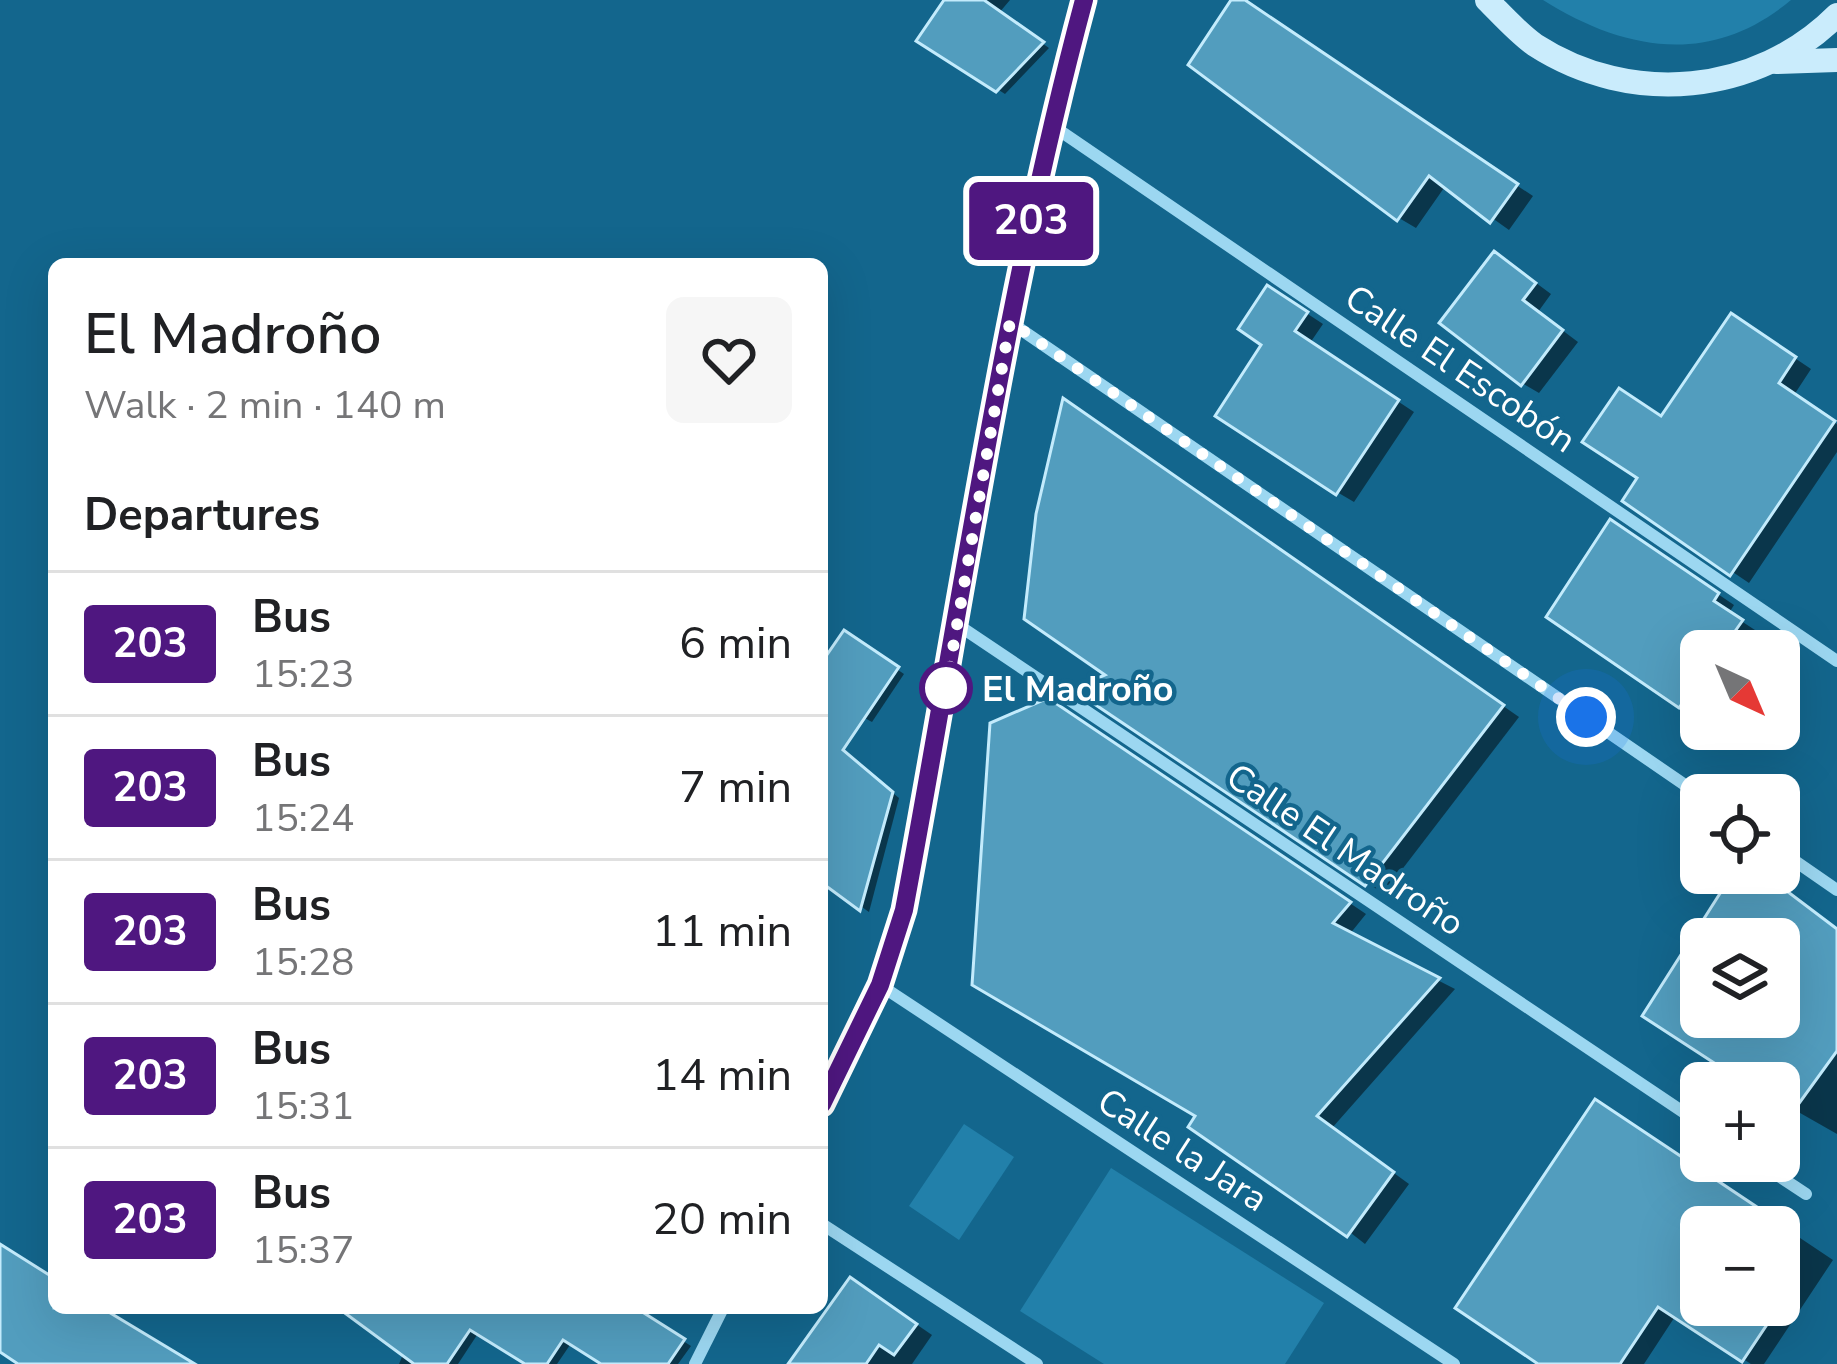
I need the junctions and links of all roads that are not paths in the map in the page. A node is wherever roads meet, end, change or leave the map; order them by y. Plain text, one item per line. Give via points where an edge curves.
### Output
1 (1084, 0) edge
2 (1487, 0) edge
3 (1837, 15) edge
4 (1837, 61) edge
5 (1774, 62) junction
6 (1050, 124) junction
7 (1010, 322) junction
8 (958, 625) junction
9 (1837, 661) edge
10 (1680, 782) edge
11 (1800, 864) edge
12 (1837, 890) edge
13 (880, 985) junction
14 (828, 1092) edge
15 (1680, 1110) edge
16 (1788, 1182) edge
17 (1806, 1194) dead end
18 (828, 1228) edge
19 (720, 1314) edge
20 (695, 1364) edge
21 (1037, 1364) edge
22 (1454, 1364) edge

1 - 6 street
2 - 5 main road via 1533,44 1589,73 1651,86 1714,82
3 - 5 main road
4 - 5 main road
6 - 7 street
6 - 9 street, Calle El Escobón
7 - 8 street
7 - 10 street
8 - 13 street via 904,910
8 - 15 street, Calle El Madroño
11 - 12 street
13 - 14 street
13 - 22 street, Calle la Jara
16 - 17 street
18 - 21 street
19 - 20 street

